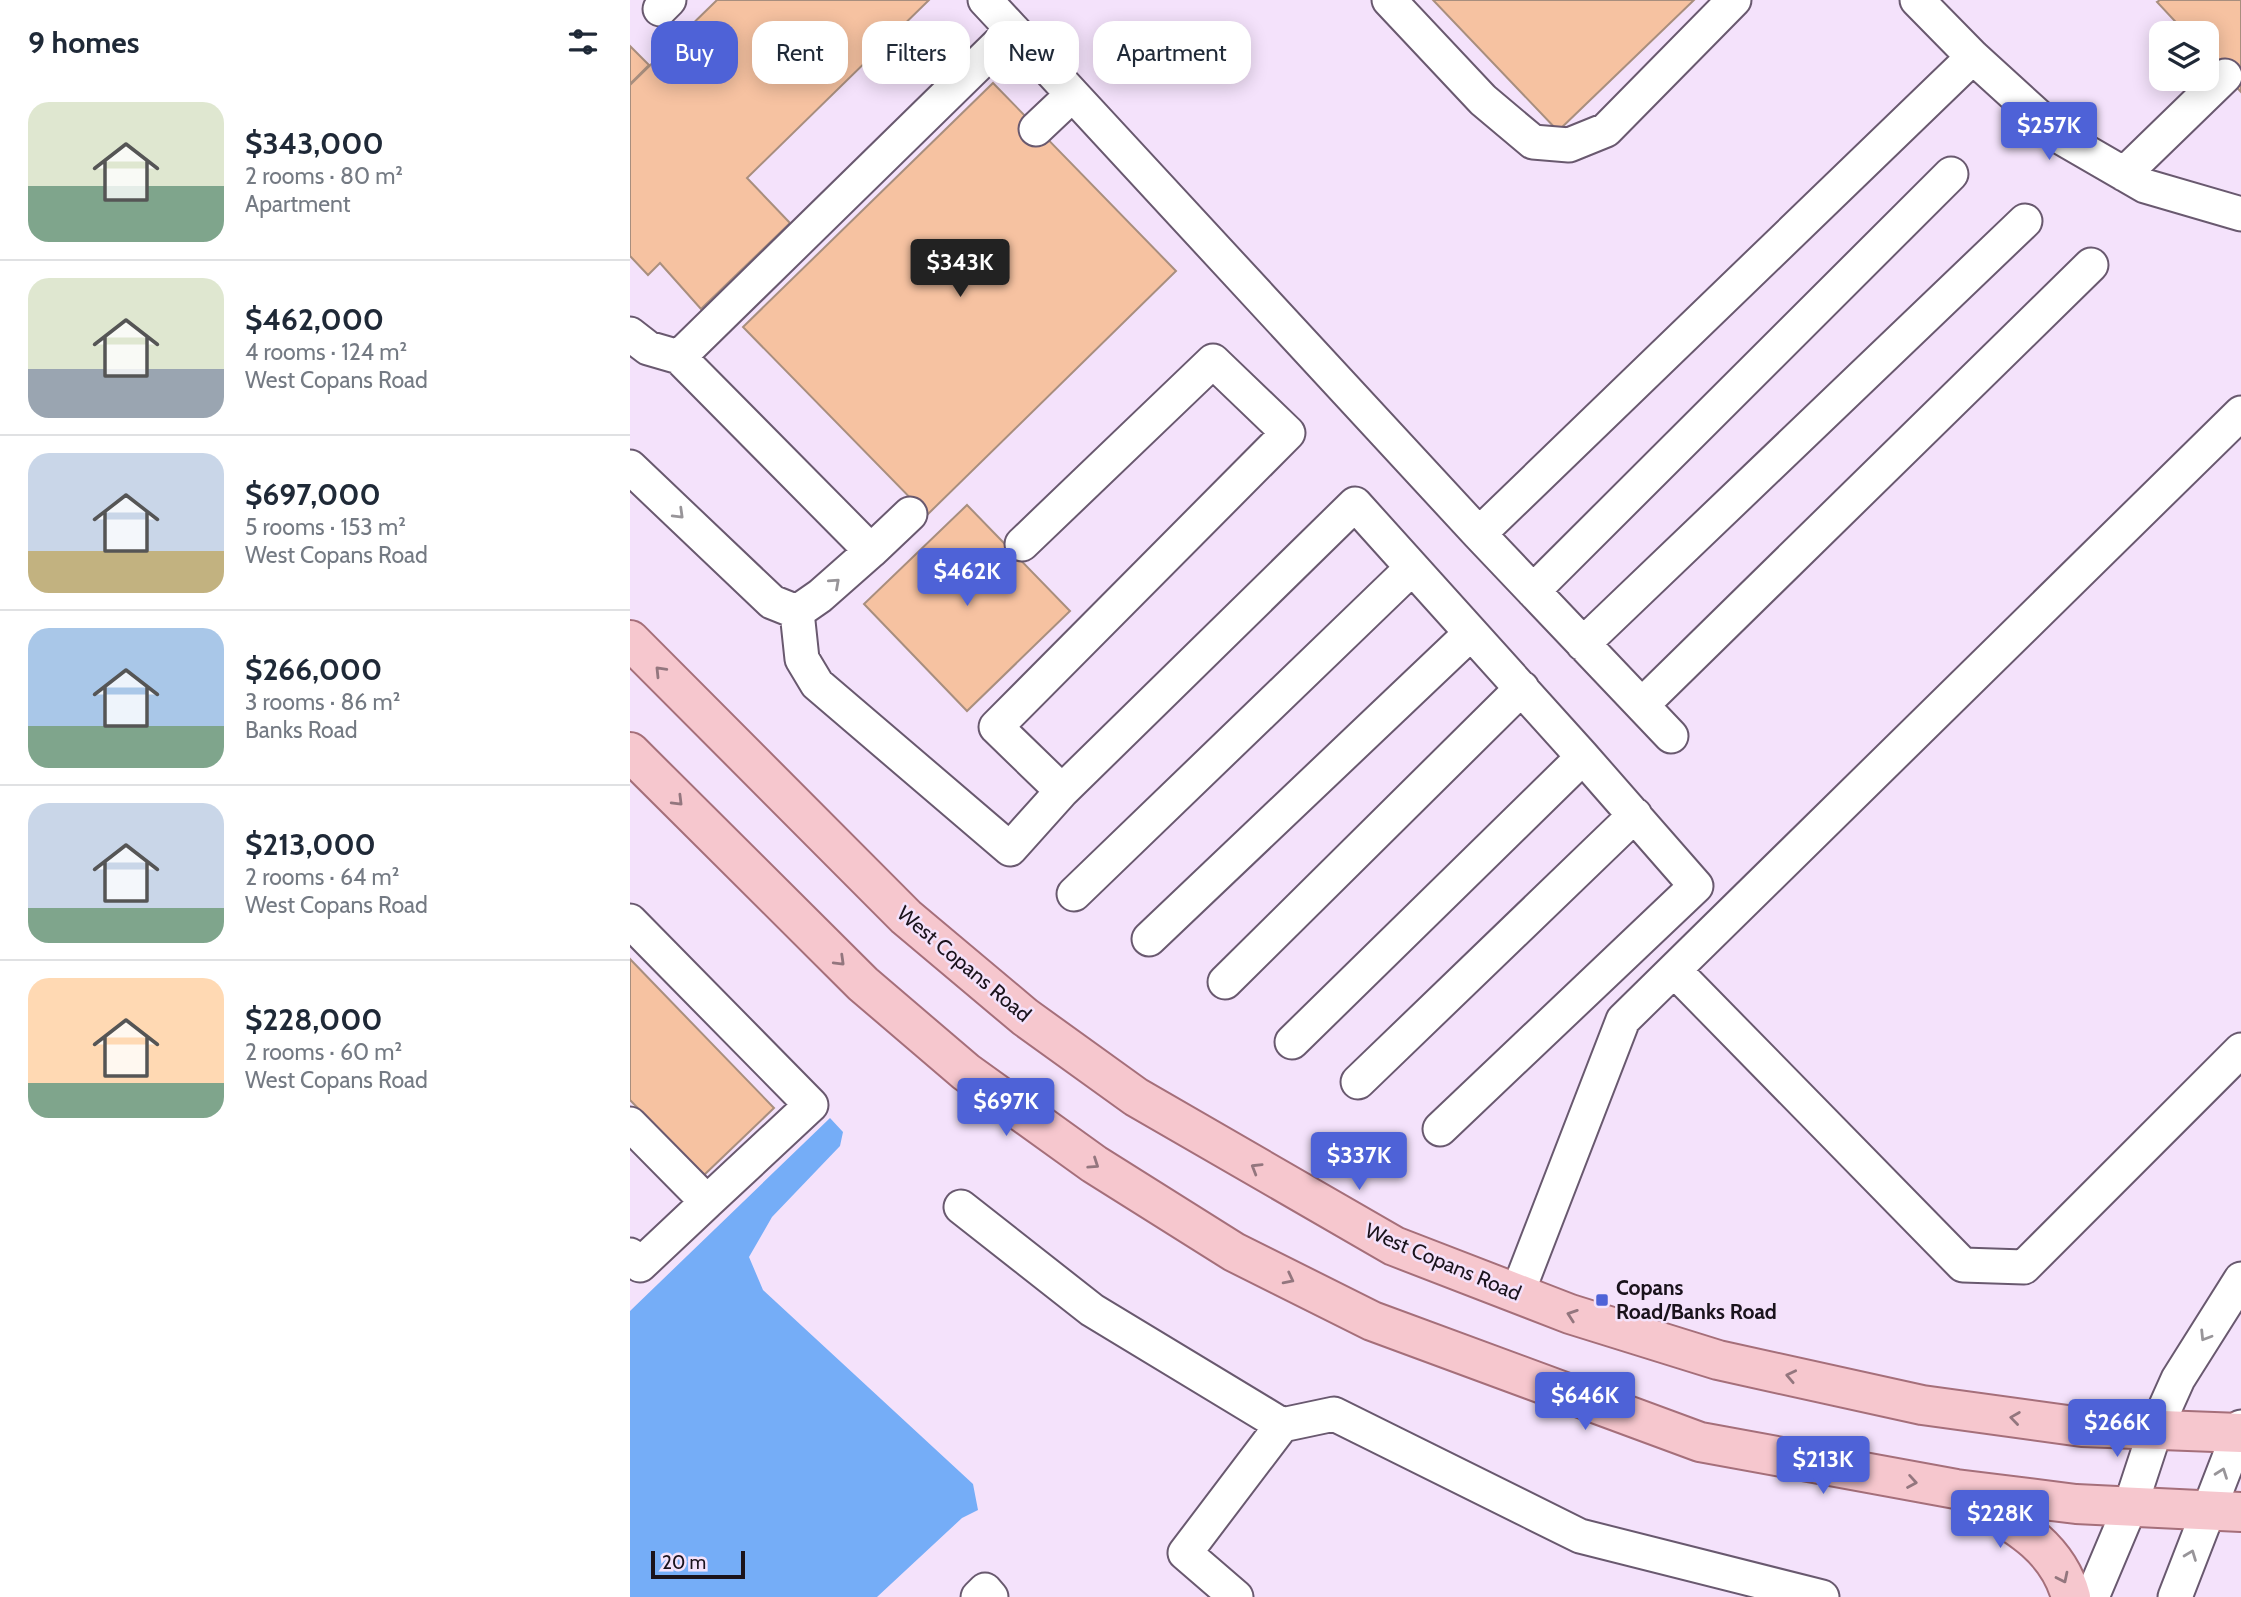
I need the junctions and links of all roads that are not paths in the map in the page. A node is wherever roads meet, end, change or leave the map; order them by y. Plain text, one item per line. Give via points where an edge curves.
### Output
1 (985, 0) edge
2 (1389, 0) edge
3 (1734, 0) edge
4 (1917, 0) edge
5 (1005, 21) edge
6 (984, 55) edge
7 (1973, 57) junction
8 (2225, 76) dead end
9 (1062, 84) edge
10 (1072, 95) junction
11 (1036, 129) dead end
12 (1951, 174) dead end
13 (2124, 174) junction
14 (2241, 214) edge
15 (2025, 221) dead end
16 (2091, 265) dead end
17 (642, 346) edge
18 (2241, 413) edge
19 (630, 467) edge
20 (910, 514) dead end
21 (1479, 534) junction
22 (1022, 544) dead end
23 (871, 551) junction
24 (1412, 568) junction
25 (1533, 591) junction
26 (797, 612) junction
27 (1471, 633) junction
28 (630, 640) edge
29 (1583, 644) junction
30 (1522, 688) junction
31 (1642, 705) junction
32 (1671, 736) dead end
33 (630, 752) edge
34 (1583, 757) junction
35 (1062, 791) junction
36 (1635, 815) junction
37 (1074, 894) dead end
38 (630, 921) edge
39 (1149, 939) dead end
40 (1674, 970) junction
41 (1225, 982) dead end
42 (1292, 1042) dead end
43 (2241, 1050) edge
44 (1358, 1082) dead end
45 (630, 1124) edge
46 (1440, 1129) dead end
47 (707, 1202) junction
48 (961, 1207) dead end
49 (630, 1255) edge
50 (2241, 1279) edge
51 (1517, 1294) junction
52 (1282, 1425) junction
53 (2156, 1428) junction
54 (2240, 1431) edge
55 (1956, 1489) junction
56 (2130, 1507) junction
57 (2224, 1512) edge
58 (978, 1597) edge
59 (991, 1597) edge
60 (1236, 1597) edge
61 (1822, 1597) edge
62 (2071, 1597) edge
63 (2092, 1597) edge
64 (2175, 1597) edge

1 - 5 street
2 - 3 street via 1483,100 1533,142 1570,145 1605,130
4 - 7 street
6 - 17 street
7 - 13 street via 2062,138
7 - 21 street
8 - 13 street
9 - 10 street
10 - 11 street
10 - 21 street
12 - 25 street
13 - 14 street via 2146,186
15 - 29 street
16 - 31 street
17 - 23 street
18 - 40 street
19 -> 26 street via 772,602
20 - 23 street
21 - 25 street
22 - 35 street via 1213,361 1287,433 996,727
26 -> 23 street
24 - 27 street
24 - 35 street via 1355,504
24 - 37 street
25 - 29 street
26 - 35 street via 802,659 817,684 1010,849
27 - 30 street
27 - 39 street
51 -> 28 main road, West Copans Road via 1394,1246 1285,1185 1136,1097 1025,1017 906,917
29 - 31 street
30 - 34 street
30 - 41 street
31 - 32 street
33 -> 55 main road via 863,984 966,1072 1094,1164 1234,1252 1372,1321 1700,1442
34 - 36 street
34 - 42 street
36 - 44 street
36 - 46 street via 1696,886
38 - 47 street via 811,1105
40 - 43 street via 1963,1265 2024,1267
40 - 51 street via 1623,1020
45 - 47 street
47 - 49 street via 640,1265
48 - 52 street via 1092,1310
50 -> 53 street via 2178,1379
53 -> 51 main road, West Copans Road via 2082,1427 1922,1405 1718,1360
52 - 60 street via 1185,1553
52 - 61 street via 1334,1414 1580,1536
53 - 54 main road, West Copans Road
53 - 56 street
57 -> 54 street
55 - 56 main road
55 -> 62 main road via 2032,1535 2049,1552
56 - 57 main road
56 - 63 street
64 -> 57 street
58 - 59 street via 985,1590

